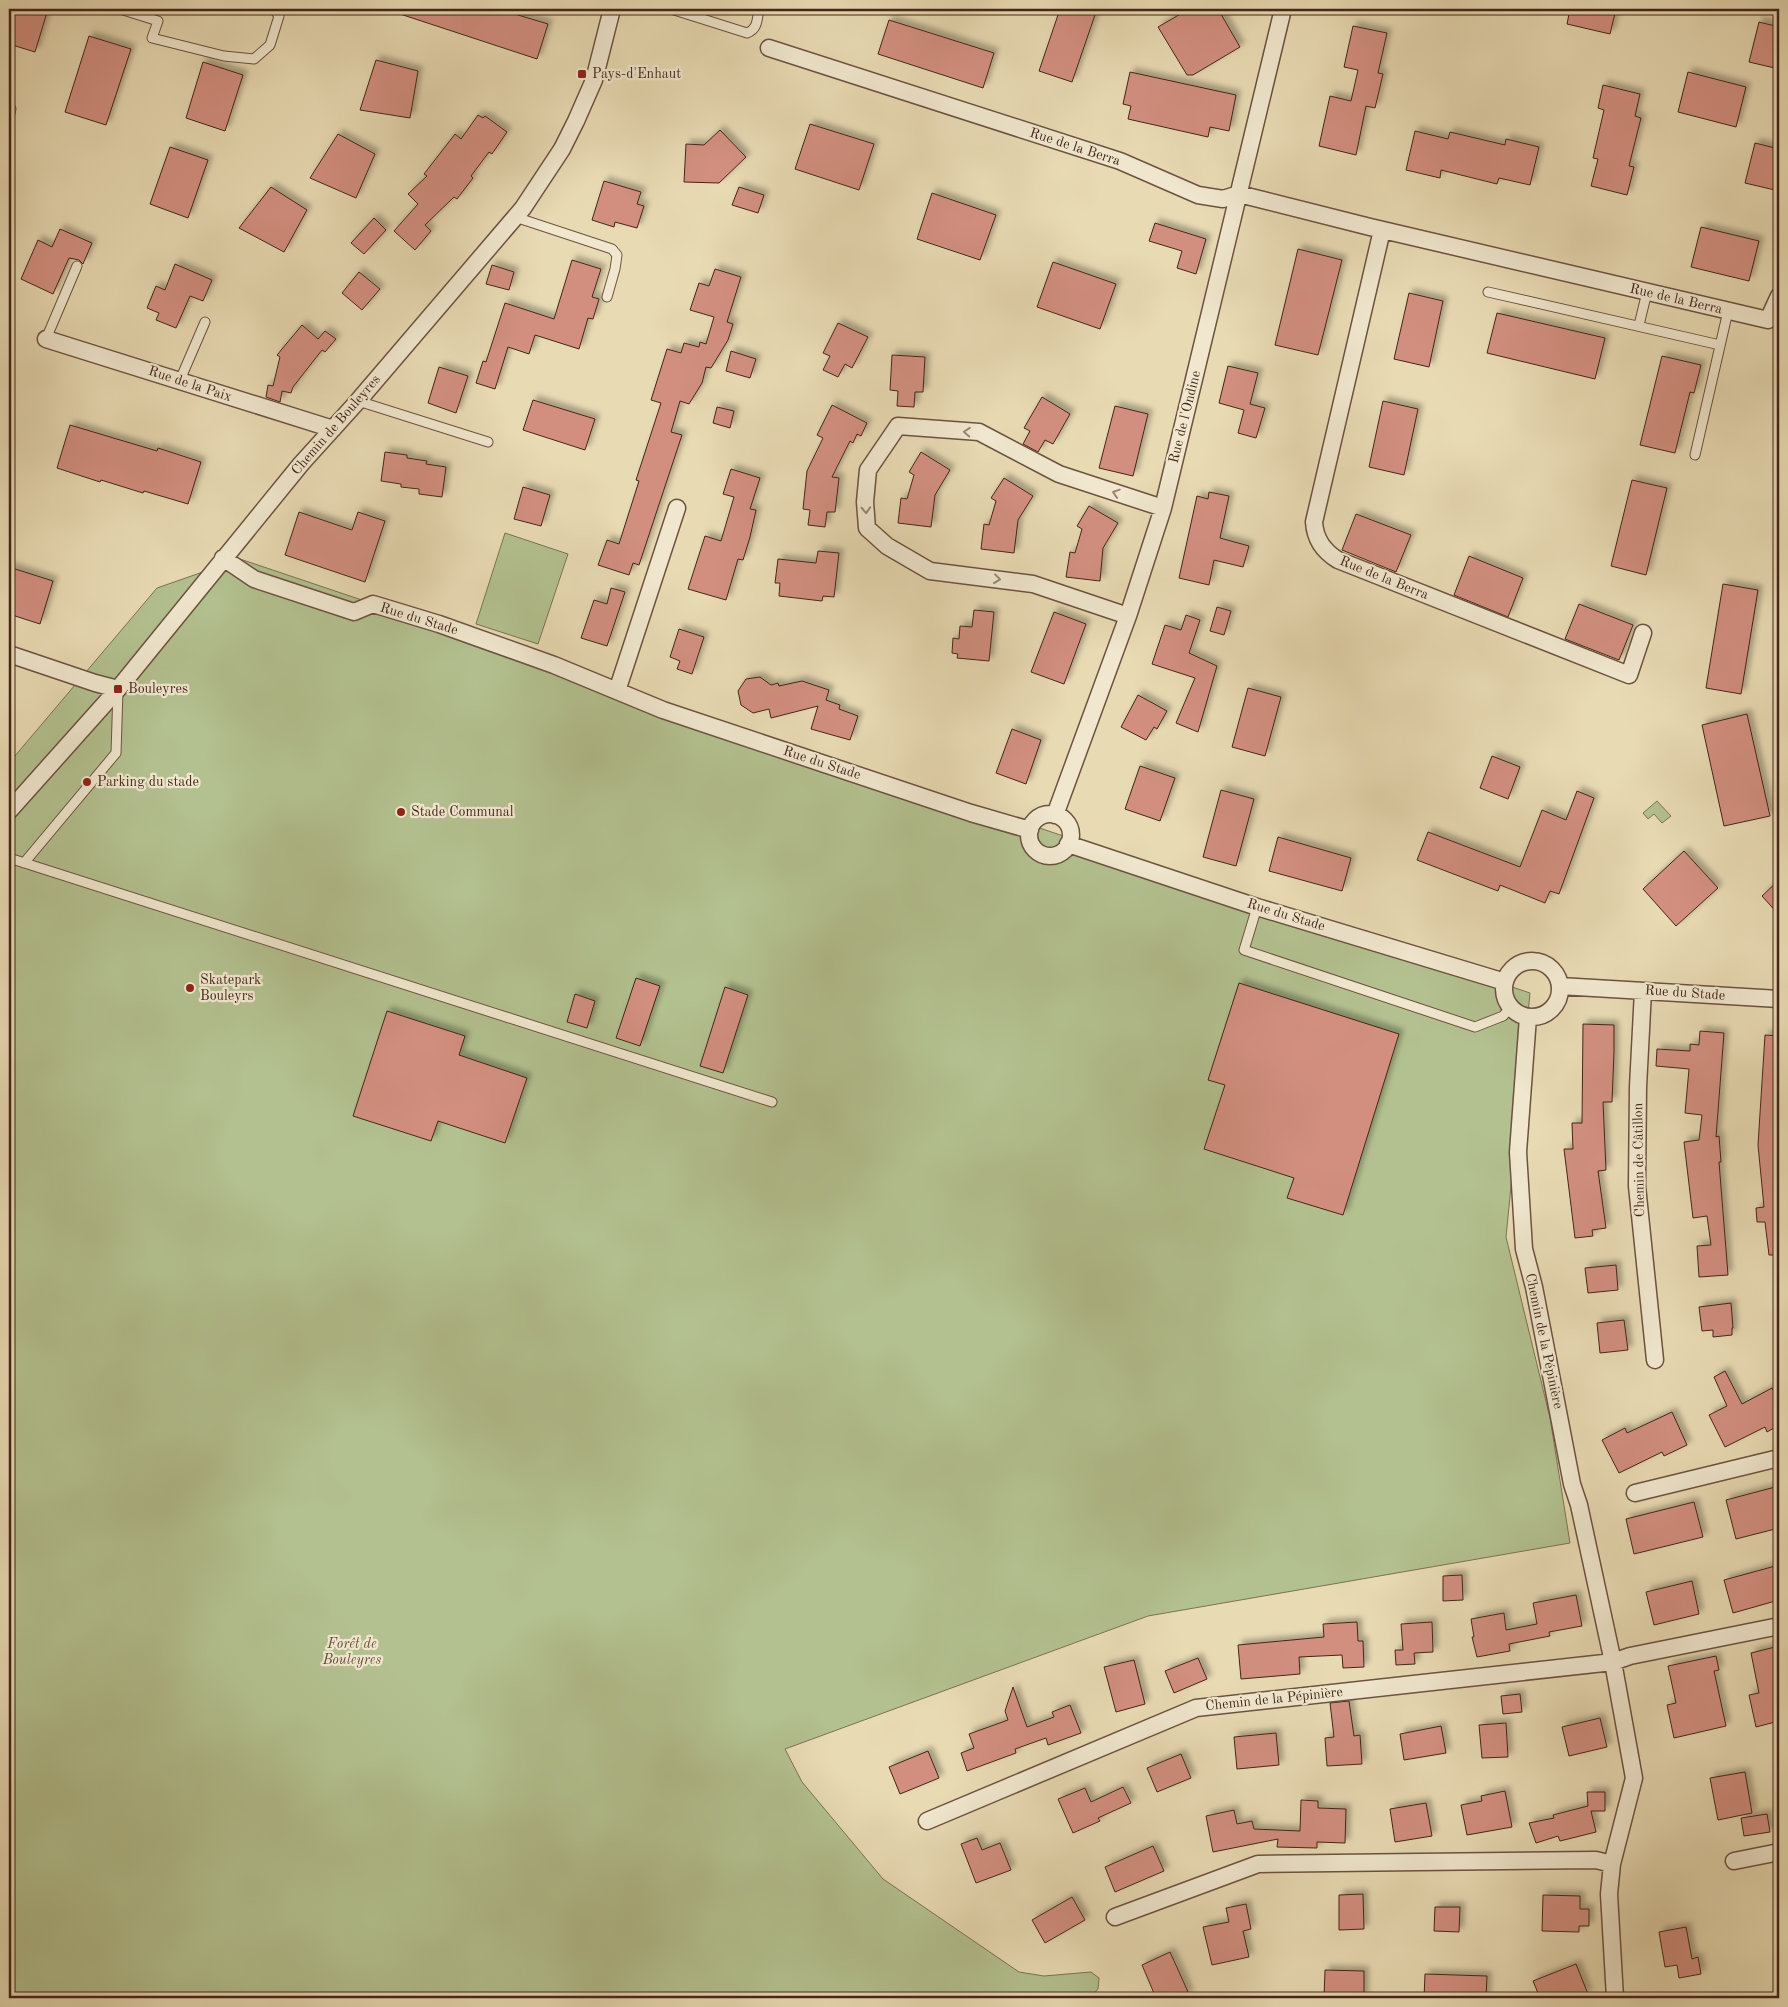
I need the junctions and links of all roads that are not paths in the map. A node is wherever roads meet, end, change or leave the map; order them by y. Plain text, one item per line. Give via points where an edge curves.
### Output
1 (120, 9) edge
2 (274, 9) edge
3 (612, 9) edge
4 (671, 9) edge
5 (759, 9) edge
6 (1283, 9) edge
7 (768, 48) dead end
8 (1239, 194) junction
9 (514, 217) junction
10 (1382, 230) junction
11 (77, 266) dead end
12 (1488, 292) dead end
13 (1647, 292) junction
14 (1779, 296) edge
15 (607, 297) dead end
16 (1728, 311) junction
17 (205, 322) dead end
18 (1639, 325) junction
19 (46, 338) joint
20 (1720, 344) junction
21 (180, 380) junction
22 (358, 401) junction
23 (333, 429) junction
24 (488, 442) dead end
25 (1695, 454) dead end
26 (677, 508) dead end
27 (1163, 508) junction
28 (223, 558) junction
29 (1128, 616) junction
30 (1643, 633) dead end
31 (9, 654) edge
32 (118, 688) junction
33 (617, 691) junction
34 (9, 811) edge
35 (1055, 815) junction
36 (1030, 830) junction
37 (1068, 844) junction
38 (9, 858) edge
39 (24, 863) junction
40 (1257, 907) junction
41 (1505, 982) junction
42 (1560, 986) junction
43 (1643, 990) junction
44 (1779, 999) edge
45 (1511, 1007) junction
46 (1528, 1017) junction
47 (772, 1102) dead end
48 (1655, 1360) dead end
49 (1779, 1458) edge
50 (1635, 1493) dead end
51 (1779, 1626) edge
52 (1613, 1662) junction
53 (927, 1822) dead end
54 (1779, 1852) edge
55 (1734, 1861) dead end
56 (1612, 1864) junction
57 (1116, 1917) dead end
58 (1615, 1998) edge

1 - 2 lane via 158,21 152,38 224,56 254,59 270,45 279,16
3 - 9 street, Chemin de Bouleyres via 594,80 576,121 562,149
4 - 5 lane via 747,33 756,26
6 - 8 street, Rue de l'Ondine
7 - 8 street, Rue de la Berra via 1120,161 1198,195 1223,199
8 - 10 street, Rue de la Berra
8 - 27 street, Rue de l'Ondine
9 - 15 lane via 612,249 617,255
9 - 22 street, Chemin de Bouleyres
10 - 13 street, Rue de la Berra
10 - 30 street, Rue de la Berra via 1314,522 1320,545 1338,560 1629,675
11 - 19 lane
12 - 18 lane
13 - 16 street, Rue de la Berra
13 - 18 lane
14 - 16 street, Rue de la Berra via 1768,320
16 - 20 lane
17 - 21 lane
18 - 20 lane
19 - 21 street, Rue de la Paix
20 - 25 lane
21 - 23 street, Rue de la Paix
22 - 23 street, Chemin de Bouleyres
22 - 24 lane
23 - 28 street, Chemin de Bouleyres
26 - 33 street
27 - 29 street, Rue de l'Ondine
27 -> 29 street via 1059,474 979,432 898,426 868,470 867,528 887,546 930,571 1033,584
28 - 32 street, Chemin de Bouleyres
28 - 33 street, Rue du Stade via 254,579 354,612 373,604 439,624
29 - 35 street, Rue de l'Ondine
31 - 32 street
32 - 34 street, Chemin de Bouleyres
32 - 39 lane via 116,754
33 - 36 street, Rue du Stade via 663,710
35 - 36 street via 1042,816
35 - 37 street via 1067,823 1070,830
36 - 37 street via 1030,841 1040,854 1056,855
37 - 40 street, Rue du Stade
38 - 39 lane
39 - 47 lane
40 - 41 street, Rue du Stade
40 - 45 lane via 1244,950 1475,1028 1503,1016
41 - 42 street via 1516,965 1537,961 1552,969
41 - 45 street via 1505,997
42 - 43 street, Rue du Stade
42 - 46 street via 1557,1003 1551,1010
43 - 44 street, Rue du Stade
43 - 48 street, Chemin de Câtillon via 1637,1186
45 - 46 street
46 - 52 street, Chemin de la Pépinière via 1518,1152 1524,1249 1572,1484
49 - 50 street
51 - 52 street
52 - 53 street, Chemin de la Pépinière via 1196,1708
52 - 56 street, Chemin de la Pépinière via 1634,1778
54 - 55 street
56 - 57 street via 1596,1860 1258,1864
56 - 58 street, Chemin de la Pépinière via 1609,1894

